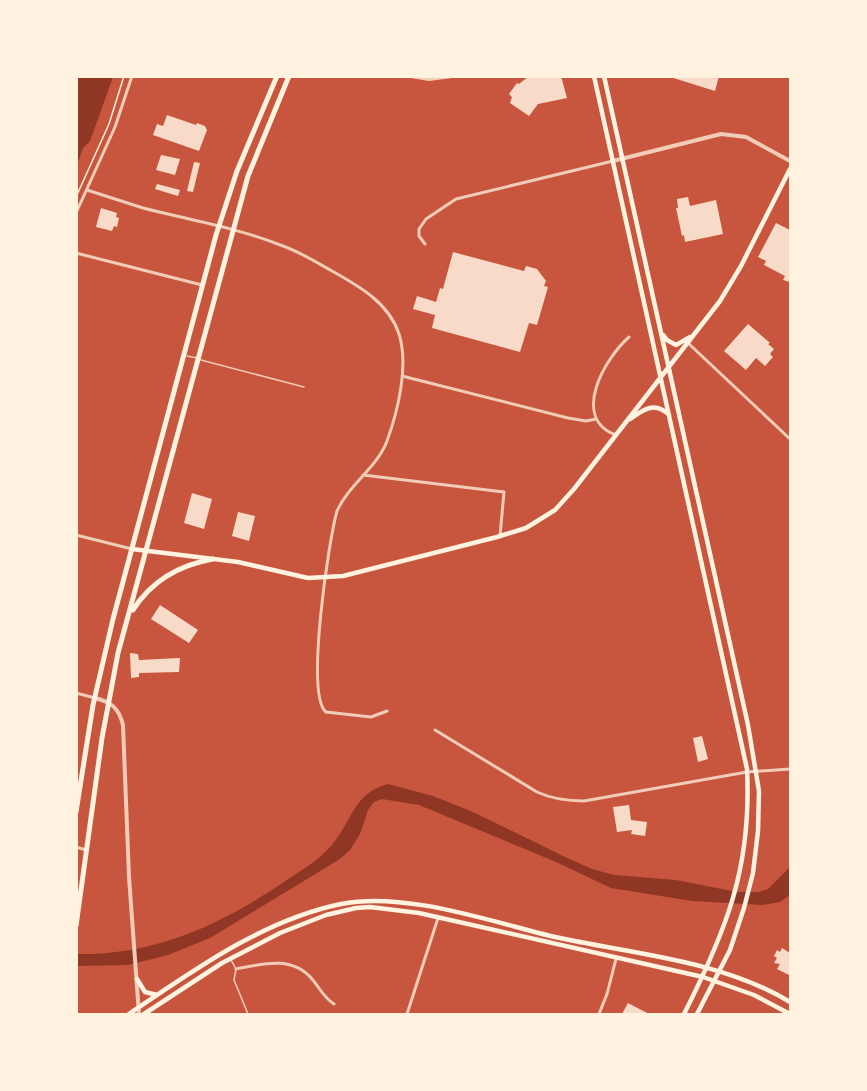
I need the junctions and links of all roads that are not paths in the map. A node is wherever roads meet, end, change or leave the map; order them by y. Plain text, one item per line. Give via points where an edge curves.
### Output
1 (132, 76) edge
2 (277, 76) edge
3 (289, 76) edge
4 (411, 76) edge
5 (452, 76) edge
6 (594, 76) edge
7 (604, 76) edge
8 (622, 158) junction
9 (790, 160) edge
10 (613, 161) junction
11 (790, 169) edge
12 (87, 190) junction
13 (76, 213) edge
14 (218, 226) junction
15 (235, 231) junction
16 (425, 244) dead end
17 (76, 253) edge
18 (202, 285) junction
19 (661, 333) junction
20 (695, 334) junction
21 (629, 337) dead end
22 (688, 343) junction
23 (183, 355) junction
24 (200, 359) junction
25 (669, 368) junction
26 (402, 376) junction
27 (661, 377) junction
28 (304, 387) dead end
29 (669, 415) junction
30 (596, 419) junction
31 (625, 422) junction
32 (616, 435) junction
33 (790, 439) edge
34 (363, 475) junction
35 (76, 535) edge
36 (500, 536) junction
37 (132, 549) junction
38 (147, 550) junction
39 (213, 559) junction
40 (326, 578) junction
41 (129, 616) junction
42 (76, 693) edge
43 (95, 698) junction
44 (109, 702) junction
45 (387, 711) dead end
46 (435, 730) dead end
47 (790, 769) edge
48 (747, 772) junction
49 (756, 772) junction
50 (76, 812) edge
51 (76, 847) edge
52 (87, 850) junction
53 (438, 918) junction
54 (76, 926) edge
55 (231, 959) junction
56 (616, 959) junction
57 (236, 969) junction
58 (706, 969) junction
59 (718, 972) junction
60 (137, 977) junction
61 (703, 977) junction
62 (714, 980) junction
63 (157, 995) junction
64 (790, 1002) edge
65 (334, 1005) dead end
66 (139, 1008) junction
67 (789, 1013) edge
68 (129, 1014) edge
69 (139, 1014) edge
70 (144, 1014) edge
71 (248, 1014) edge
72 (407, 1014) edge
73 (599, 1014) edge
74 (684, 1014) edge
75 (697, 1014) edge

1 - 12 street
2 - 14 main road
3 - 15 main road via 252,164
4 - 5 street
6 - 10 main road
7 - 8 main road
8 - 9 street via 711,135 731,134
8 - 10 street
8 - 19 main road
10 - 16 street via 456,199 426,219 419,229
10 - 27 main road
11 - 20 main road via 741,266
12 - 13 street
12 - 14 street
14 - 15 street
14 - 18 main road
15 - 24 main road
15 - 26 street via 285,246 373,296 399,333
17 - 18 street
18 - 23 main road
19 - 20 main road via 676,345
19 - 25 main road
20 - 22 main road
21 - 30 street via 612,354 602,372 595,394
22 - 25 main road
22 - 33 street
23 - 24 lane
23 - 37 main road
24 - 28 lane
24 - 38 main road
25 - 27 main road
25 - 49 main road
26 - 30 street via 568,418
26 - 34 street via 387,440 379,457
27 - 29 main road
27 - 31 main road
29 - 31 main road via 659,407 648,407
29 - 48 main road
30 - 32 street
31 - 32 main road
32 - 36 main road via 555,510 534,524
34 - 36 street via 504,492
34 - 40 street via 337,511
35 - 37 street
36 - 40 main road
37 - 38 main road
37 - 43 main road
38 - 39 main road
38 - 41 main road
39 - 40 main road via 294,576
39 - 41 main road via 165,575 142,596
40 - 45 street via 317,646 320,705 329,713 371,717
41 - 44 main road
42 - 43 street
43 - 44 street
43 - 50 main road
44 - 52 main road
44 - 60 street via 119,712 123,728
46 - 48 street via 537,792 562,800 584,801
47 - 49 street
48 - 49 street
48 - 58 main road via 748,822 735,894
49 - 59 main road via 759,810 749,888
51 - 52 street
52 - 54 main road
53 - 55 main road via 384,907 356,908 303,923
53 - 56 main road
53 - 72 street
55 - 57 lane
55 - 70 main road
56 - 61 main road
56 - 73 street
57 - 65 street via 273,962 290,964 309,975
57 - 71 lane via 234,980
58 - 59 main road
58 - 61 main road
58 - 63 main road via 412,903 363,901 316,910 283,923 236,946
59 - 62 main road
59 - 64 main road via 764,987
60 - 63 main road via 145,992
60 - 66 street
61 - 62 main road
61 - 74 main road
62 - 67 main road
62 - 75 main road
63 - 66 main road
66 - 68 main road
66 - 69 street

